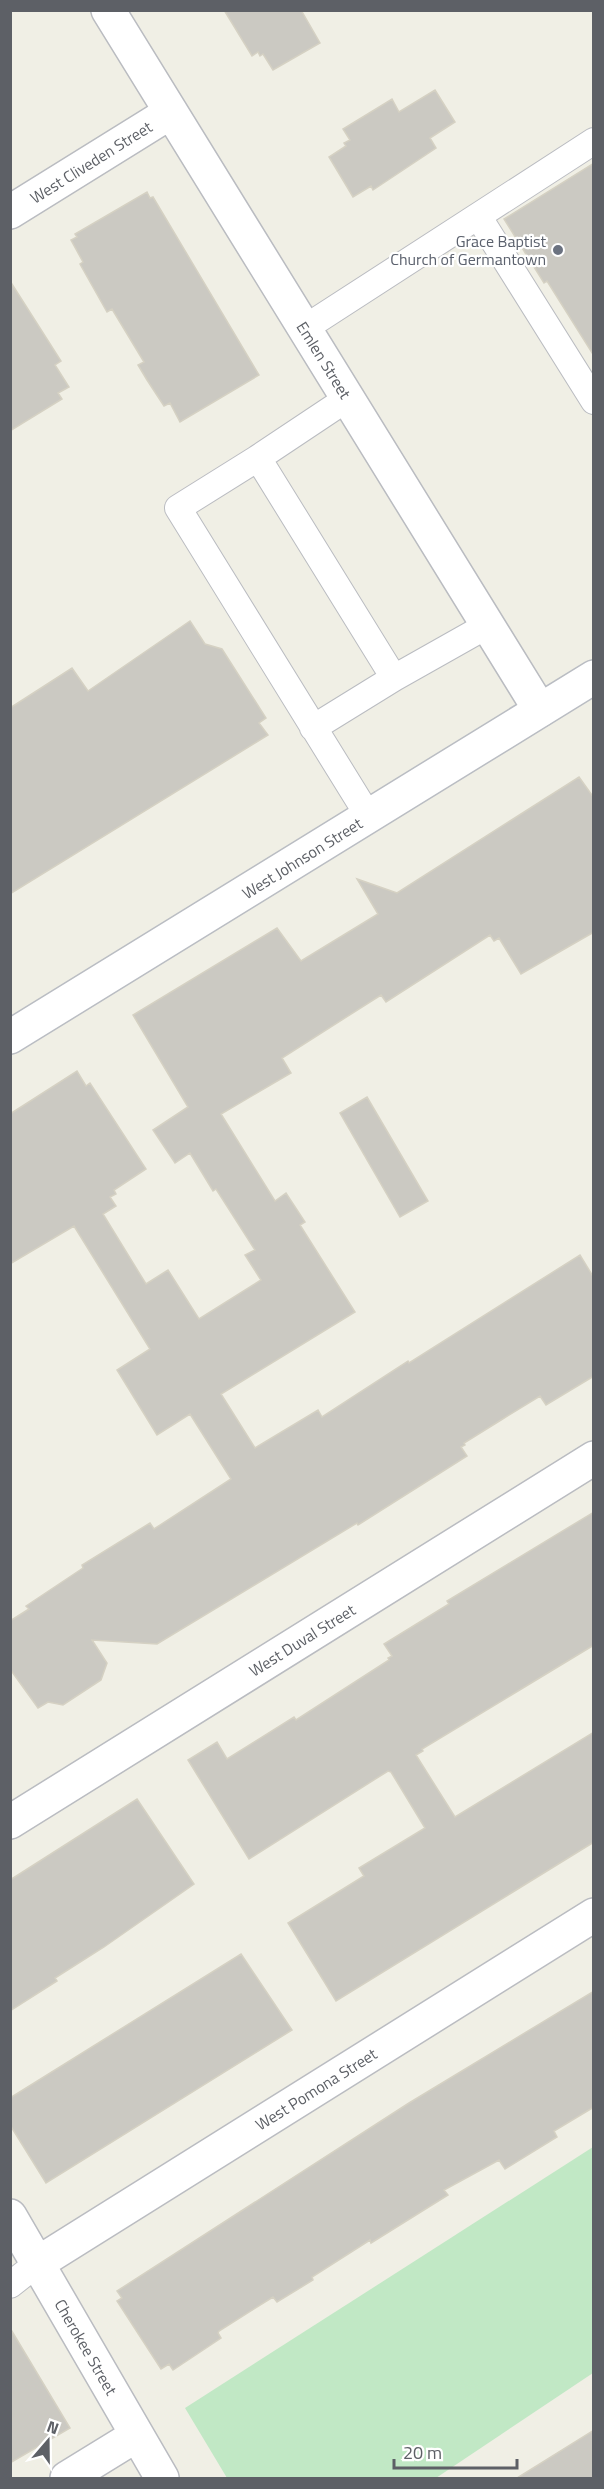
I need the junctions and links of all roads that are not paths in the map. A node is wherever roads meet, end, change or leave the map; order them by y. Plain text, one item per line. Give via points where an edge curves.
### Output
1 (108, 10) edge
2 (171, 112) junction
3 (594, 141) edge
4 (10, 212) edge
5 (478, 216) junction
6 (305, 328) junction
7 (348, 398) junction
8 (594, 401) edge
9 (258, 458) junction
10 (488, 625) junction
11 (594, 677) edge
12 (394, 678) junction
13 (540, 710) junction
14 (313, 728) junction
15 (369, 817) junction
16 (10, 1037) edge
17 (594, 1458) edge
18 (10, 1822) edge
19 (594, 1916) edge
20 (10, 2216) edge
21 (38, 2263) junction
22 (10, 2284) edge
23 (137, 2435) junction
24 (67, 2478) edge
25 (162, 2478) edge

1 - 2 street, Emlen Street
2 - 4 street, West Cliveden Street
2 - 6 street, Emlen Street
3 - 5 lane
5 - 6 lane
5 - 8 lane
6 - 7 street, Emlen Street
7 - 9 lane
7 - 10 street, Emlen Street
9 - 12 lane
9 - 14 lane via 178,508
10 - 12 lane
10 - 13 street, Emlen Street
11 - 13 street, West Johnson Street
12 - 14 lane
13 - 15 street, West Johnson Street
14 - 15 lane
15 - 16 street, West Johnson Street
17 - 18 street, West Duval Street
19 - 21 street, West Pomona Street
20 - 21 street, Cherokee Street
21 - 22 lane
21 - 23 street, Cherokee Street
23 - 24 street
23 - 25 street, Cherokee Street

